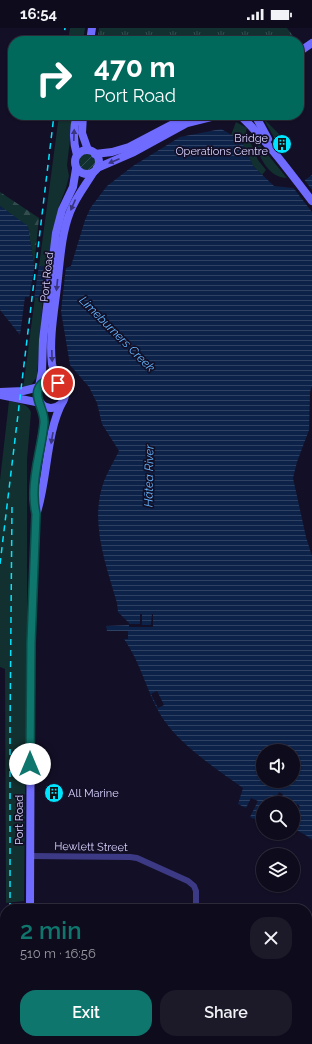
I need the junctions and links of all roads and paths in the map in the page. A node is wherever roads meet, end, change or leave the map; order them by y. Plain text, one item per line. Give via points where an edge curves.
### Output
1 (76, 120) edge
2 (83, 120) edge
3 (180, 120) edge
4 (199, 120) edge
5 (246, 120) edge
6 (259, 120) edge
7 (92, 152) junction
8 (77, 155) junction
9 (277, 155) junction
10 (76, 169) junction
11 (95, 170) junction
12 (312, 201) edge
13 (57, 249) junction
14 (49, 320) junction
15 (39, 387) junction
16 (63, 389) junction
17 (0, 393) edge
18 (63, 401) junction
19 (40, 403) junction
20 (36, 514) junction
21 (30, 856) junction
22 (30, 904) edge
23 (196, 904) edge

8 -> 1 main road via 74,146
2 - 7 main road via 82,134
3 - 7 main road via 129,147 112,152
4 -> 11 main road via 175,128 134,152
5 - 9 main road
6 - 9 main road
7 - 8 main road via 82,151
7 - 11 main road via 99,161
8 - 10 main road via 74,164
9 - 12 main road
10 - 11 main road via 84,174
10 - 13 main road, Port Road via 73,187 62,210 56,233
11 -> 13 main road, Port Road via 76,197
13 - 14 main road, Port Road
14 - 15 main road, Port Road via 43,340
14 -> 16 main road, Port Road via 52,365
15 - 16 main road via 46,381 54,381
15 - 17 main road
15 - 19 main road, Port Road via 37,395
16 - 18 main road, Port Road
17 - 19 main road
18 - 19 main road via 52,408
18 -> 20 main road, Port Road via 57,412 42,496
19 - 20 main road, Port Road via 44,423 34,496
20 - 21 main road, Port Road via 31,643
21 - 22 main road, Port Road
21 - 23 street, Hewlett Street via 137,858 188,881 196,891

